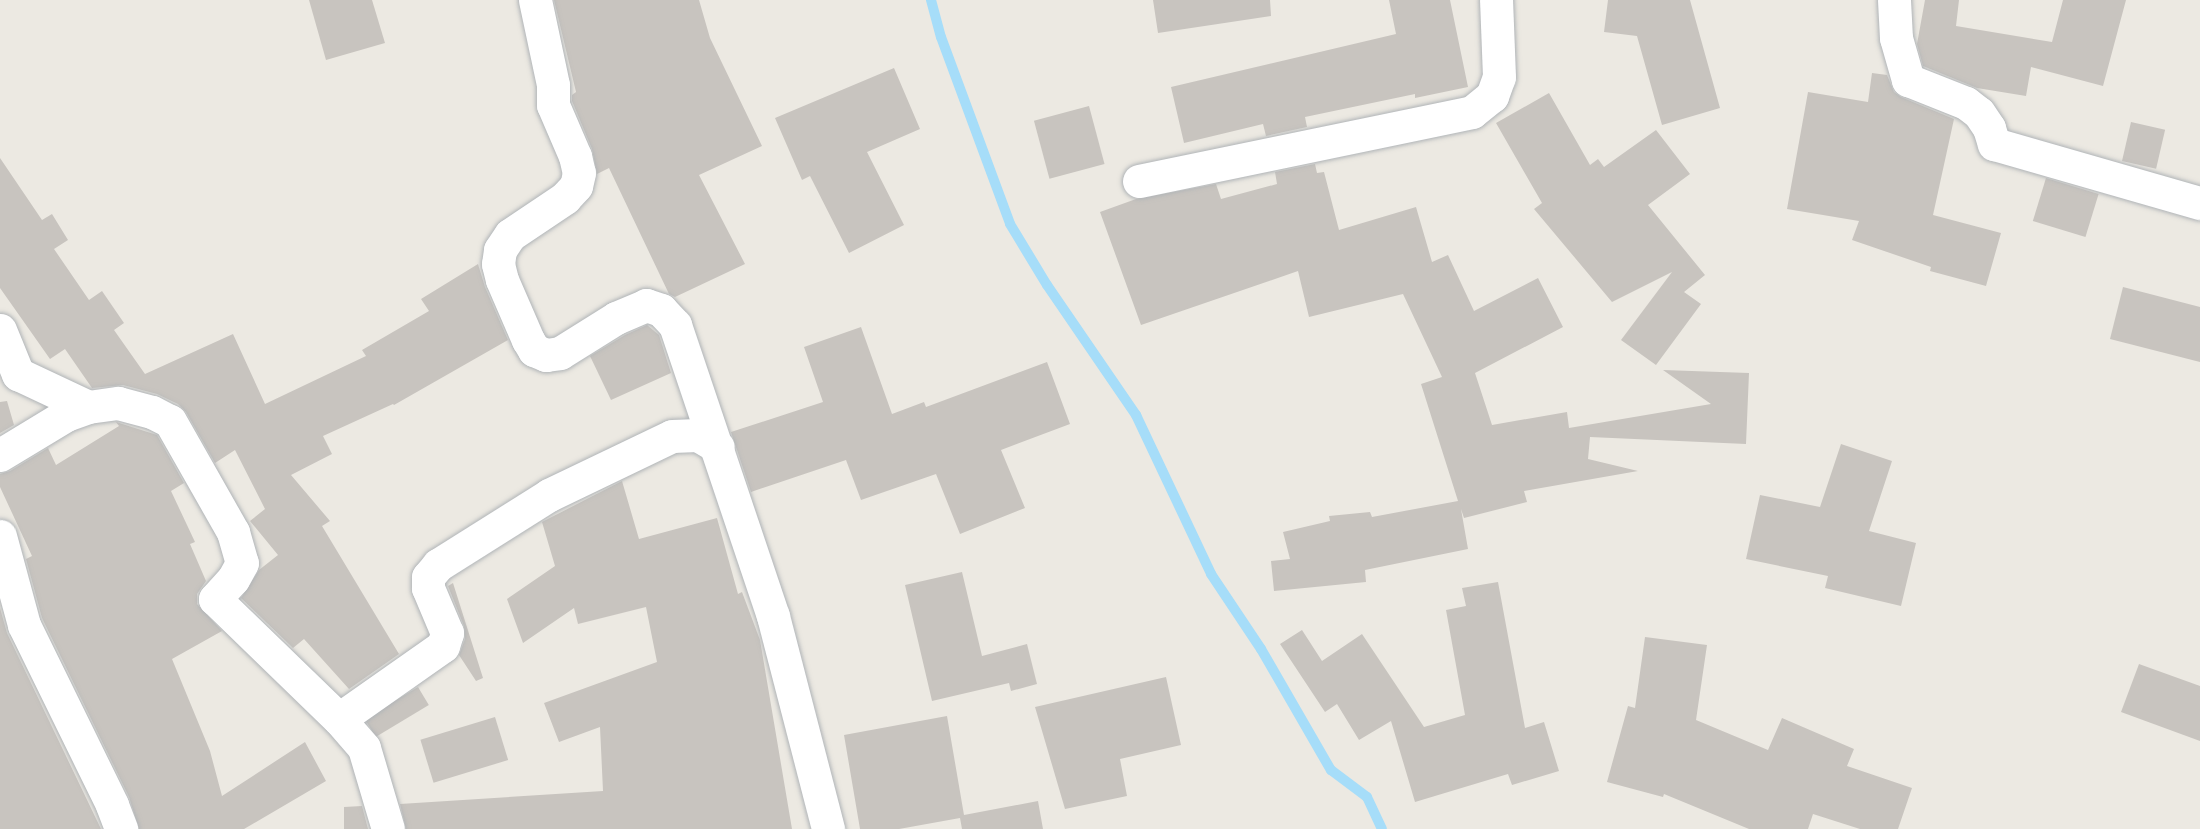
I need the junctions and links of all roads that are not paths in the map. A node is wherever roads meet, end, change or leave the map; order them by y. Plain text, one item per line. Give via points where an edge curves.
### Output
1 (535, 0) edge
2 (1496, 0) edge
3 (1894, 0) edge
4 (1139, 181) dead end
5 (2200, 203) edge
6 (0, 330) edge
7 (88, 407) junction
8 (718, 447) junction
9 (0, 455) edge
10 (0, 536) edge
11 (339, 719) junction
12 (121, 829) edge
13 (388, 829) edge
14 (828, 829) edge

1 - 8 street via 553,85 553,105 579,173 576,186 565,198 510,235 500,250 502,280 528,340 534,350 546,355 560,352 646,305 661,310 675,326
2 - 4 street via 1499,77 1492,96 1472,112
3 - 5 street via 1896,38 1908,80 1966,103 1979,113 1994,144
6 - 7 street via 18,374
7 - 9 street via 66,415
7 - 11 street via 118,402 152,411 170,421 233,532 242,563 215,598
8 - 11 street via 698,435 672,436 549,495 438,565 428,577 428,588 447,633 443,646
8 - 14 street via 773,616
10 - 12 street via 24,625
11 - 13 street via 364,748

